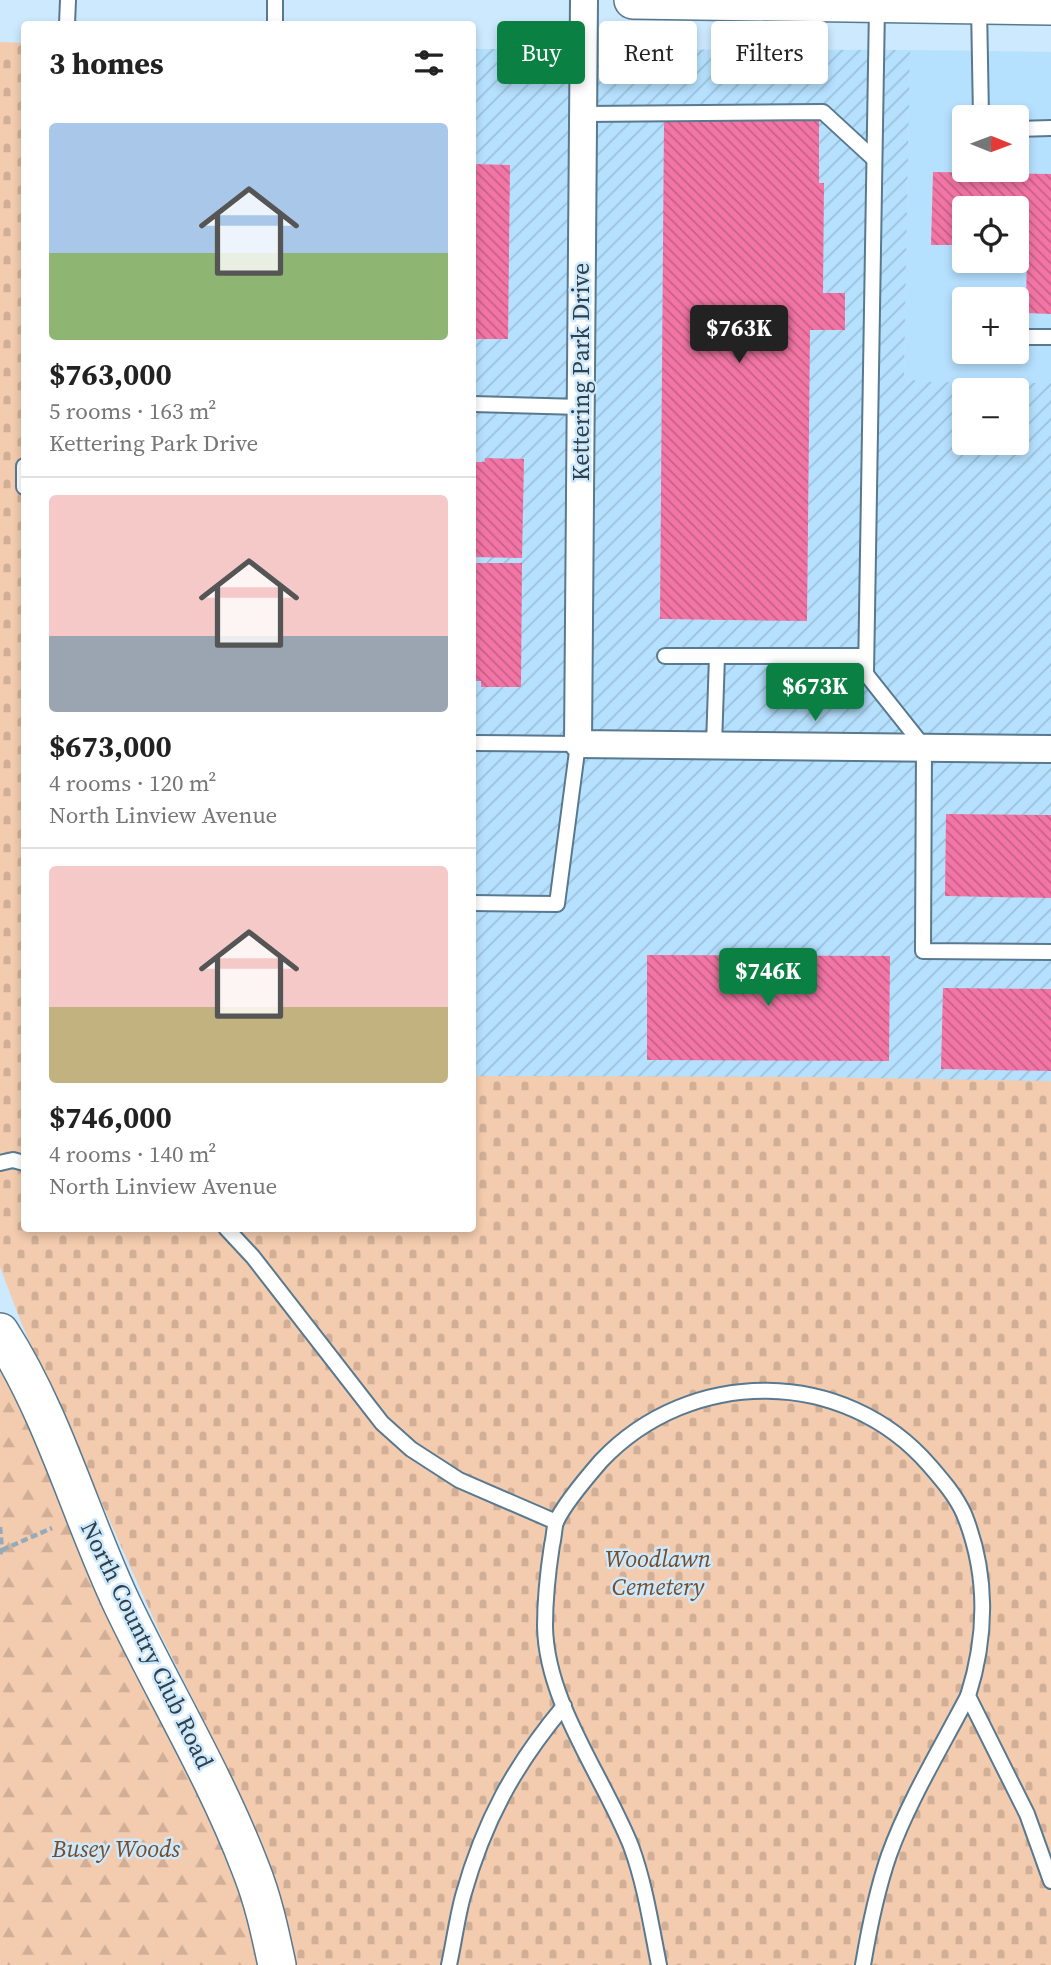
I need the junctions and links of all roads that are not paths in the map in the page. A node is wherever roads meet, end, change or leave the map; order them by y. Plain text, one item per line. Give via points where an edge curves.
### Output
1 (68, 0) edge
2 (275, 0) edge
3 (584, 0) edge
4 (633, 0) edge
5 (877, 3) junction
6 (979, 5) junction
7 (1051, 6) edge
8 (67, 21) edge
9 (275, 21) edge
10 (981, 105) edge
11 (583, 114) junction
12 (1051, 128) edge
13 (1029, 129) edge
14 (874, 159) junction
15 (1029, 337) edge
16 (1051, 337) edge
17 (476, 404) edge
18 (581, 407) junction
19 (665, 656) dead end
20 (717, 656) junction
21 (866, 656) junction
22 (476, 743) edge
23 (578, 744) junction
24 (714, 745) junction
25 (924, 747) junction
26 (1051, 748) edge
27 (476, 903) edge
28 (1051, 952) edge
29 (21, 1162) edge
30 (0, 1163) edge
31 (230, 1232) edge
32 (0, 1332) edge
33 (556, 1522) junction
34 (968, 1696) junction
35 (564, 1706) junction
36 (1051, 1881) edge
37 (277, 1965) edge
38 (449, 1965) edge
39 (659, 1965) edge
40 (863, 1965) edge

1 - 8 lane
2 - 9 lane
3 - 11 street, Kettering Park Drive
4 - 5 street
5 - 6 street
5 - 14 lane
6 - 7 street
6 - 10 lane
11 - 14 lane via 823,112
11 - 18 street, Kettering Park Drive
12 - 13 lane
14 - 21 lane
15 - 16 lane
17 - 18 lane
18 - 23 street, Kettering Park Drive
19 - 20 lane
20 - 21 lane
20 - 24 lane
21 - 25 lane via 866,674
22 - 23 lane
23 - 24 street
23 - 27 lane via 558,904
24 - 25 street
25 - 26 street
25 - 28 lane via 923,951
29 - 30 lane
31 - 33 lane via 382,1423 411,1449 458,1480
32 - 37 street, North Country Club Road via 36,1396 121,1603 213,1781 251,1868
33 - 34 lane via 586,1478 621,1441 684,1404 721,1394 774,1390 811,1395 855,1410 891,1428 919,1453 963,1511 982,1588 982,1628
33 - 35 lane via 545,1628
34 - 36 lane via 1027,1814
34 - 40 lane via 889,1856
35 - 38 lane via 510,1779 484,1832 462,1898
35 - 39 lane via 631,1847 646,1895

